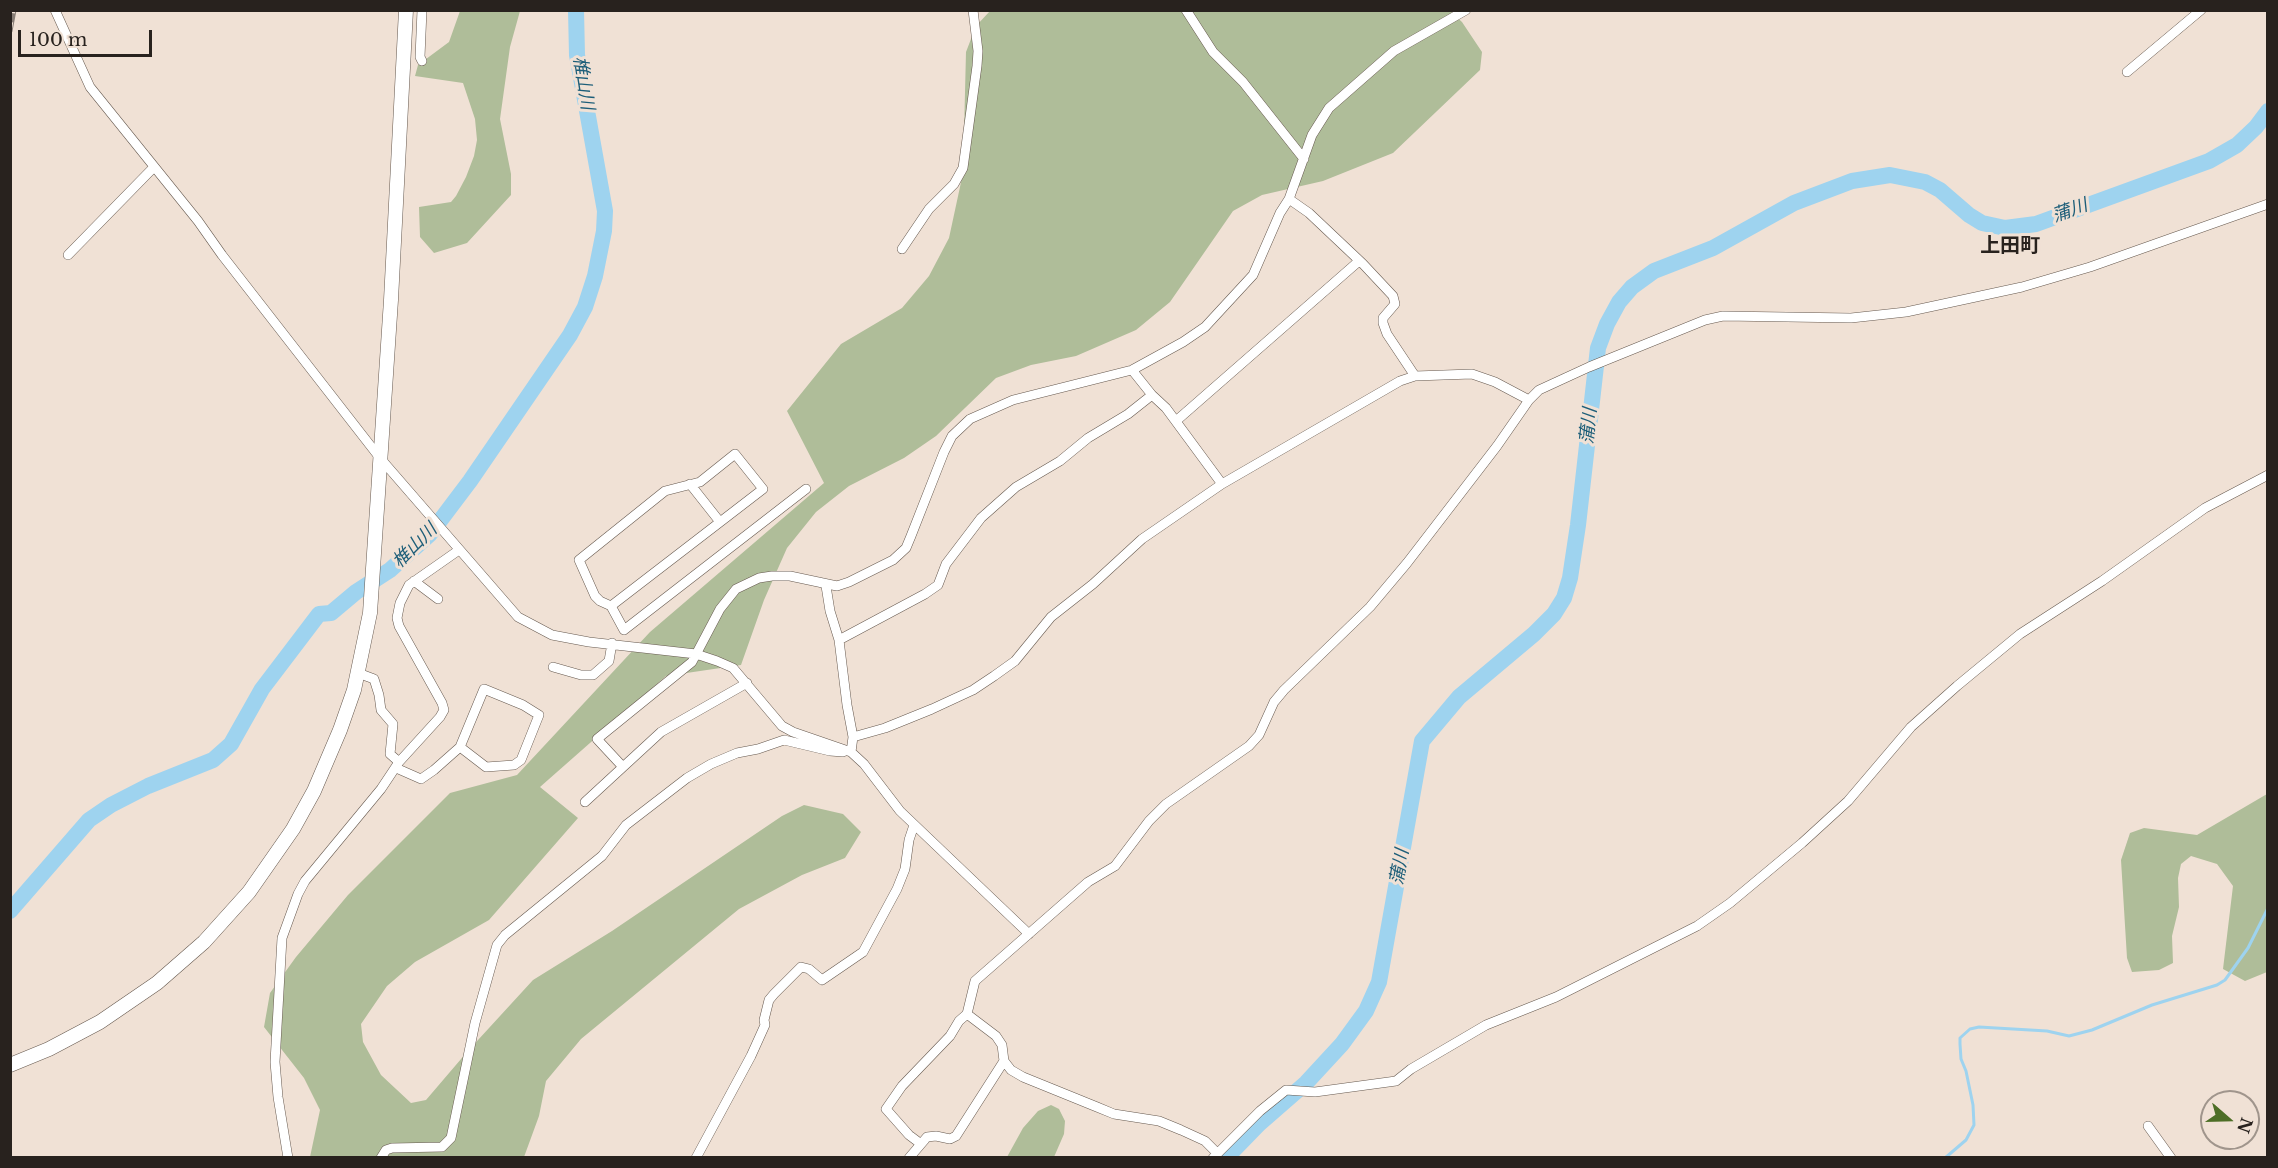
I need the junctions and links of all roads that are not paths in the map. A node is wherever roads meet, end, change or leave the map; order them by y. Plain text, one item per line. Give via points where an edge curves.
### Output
1 (55, 10) edge
2 (406, 10) edge
3 (422, 10) edge
4 (973, 10) edge
5 (1186, 10) edge
6 (1466, 10) edge
7 (2201, 10) edge
8 (422, 61) dead end
9 (2127, 72) dead end
10 (1304, 159) junction
11 (154, 167) junction
12 (1289, 199) junction
13 (2268, 204) edge
14 (902, 249) dead end
15 (68, 255) dead end
16 (1359, 261) junction
17 (1132, 370) junction
18 (1415, 376) junction
19 (1152, 395) junction
20 (1529, 400) junction
21 (1176, 421) junction
22 (380, 458) junction
23 (2268, 475) edge
24 (690, 484) junction
25 (1222, 484) junction
26 (806, 489) dead end
27 (720, 522) junction
28 (457, 548) junction
29 (414, 581) junction
30 (826, 586) junction
31 (438, 599) dead end
32 (611, 606) junction
33 (624, 630) junction
34 (839, 640) junction
35 (617, 644) junction
36 (696, 654) junction
37 (553, 667) dead end
38 (358, 673) junction
39 (747, 683) junction
40 (853, 737) junction
41 (460, 747) junction
42 (851, 752) junction
43 (398, 765) junction
44 (623, 767) junction
45 (585, 801) dead end
46 (914, 825) junction
47 (1029, 934) junction
48 (967, 1014) junction
49 (1004, 1061) junction
50 (10, 1065) edge
51 (2148, 1126) dead end
52 (921, 1144) junction
53 (1216, 1155) edge
54 (288, 1158) edge
55 (381, 1158) edge
56 (696, 1158) edge
57 (909, 1158) edge
58 (2171, 1158) edge

1 - 11 street via 90,87
2 - 22 street
3 - 8 street
4 - 14 street via 977,66 963,168
5 - 10 street via 1213,52 1243,82
6 - 10 street via 1394,51 1329,108 1312,135
7 - 9 street
10 - 12 street
11 - 15 street
11 - 22 street
12 - 16 street
12 - 17 street via 1246,285 1205,327
13 - 20 street via 2090,267 2022,287 1906,312 1851,318 1723,316 1705,320 1548,385
16 - 18 street via 1395,300 1383,323
16 - 21 street
17 - 19 street
17 - 30 street via 1013,400 970,419 952,436 944,452 906,548 894,560 849,582
18 - 20 street via 1472,374
18 - 25 street
19 - 21 street
19 - 34 street via 1060,461 1016,487 981,518 946,564 938,585
20 - 47 street via 1370,607 1274,702 1250,746 1166,804 1115,866 1088,882
21 - 25 street
22 - 28 street
22 - 38 street via 370,613
23 - 53 street via 2205,508 2020,634 1911,728 1848,801 1802,843 1697,926 1556,997 1486,1025 1396,1081 1314,1092 1286,1090
24 - 27 street
24 - 27 street via 700,482 735,454 763,489
24 - 32 street via 665,491 579,560 595,596
25 - 40 street via 1142,539 1051,617 1015,661 994,676 932,709
26 - 33 street
27 - 32 street
28 - 29 street
28 - 35 street via 528,624 552,635
29 - 31 street
29 - 43 street via 404,593 397,618 444,710
30 - 34 street
30 - 36 street via 790,576 746,583 720,609
32 - 33 street
33 - 35 street
34 - 40 street
35 - 36 street
35 - 37 street via 609,661 593,675
36 - 39 street via 734,668
36 - 44 street via 692,662 597,740
38 - 43 street via 374,679 381,710 393,724 390,753
38 - 50 street via 340,730 314,791 249,892 204,942 157,983 100,1022
39 - 42 street via 782,726
39 - 44 street via 674,723
40 - 42 street
41 - 41 street via 484,689 539,715 521,760 514,765 486,766
41 - 43 street via 421,779
42 - 46 street
42 - 55 street via 784,740 737,753 693,774 626,825 602,856 497,945 474,1023 451,1137 442,1147 392,1148
43 - 54 street via 305,881 282,938 275,1062
44 - 45 street
46 - 47 street
46 - 56 street via 897,890 863,952 822,980 809,969 801,968 769,1000 760,1036
47 - 48 street via 975,981
48 - 49 street via 996,1036
48 - 52 street via 886,1109
49 - 52 street via 956,1136 950,1140 927,1137
49 - 53 street via 1023,1077 1114,1114 1146,1117 1182,1130 1205,1141
51 - 58 street
52 - 57 street

